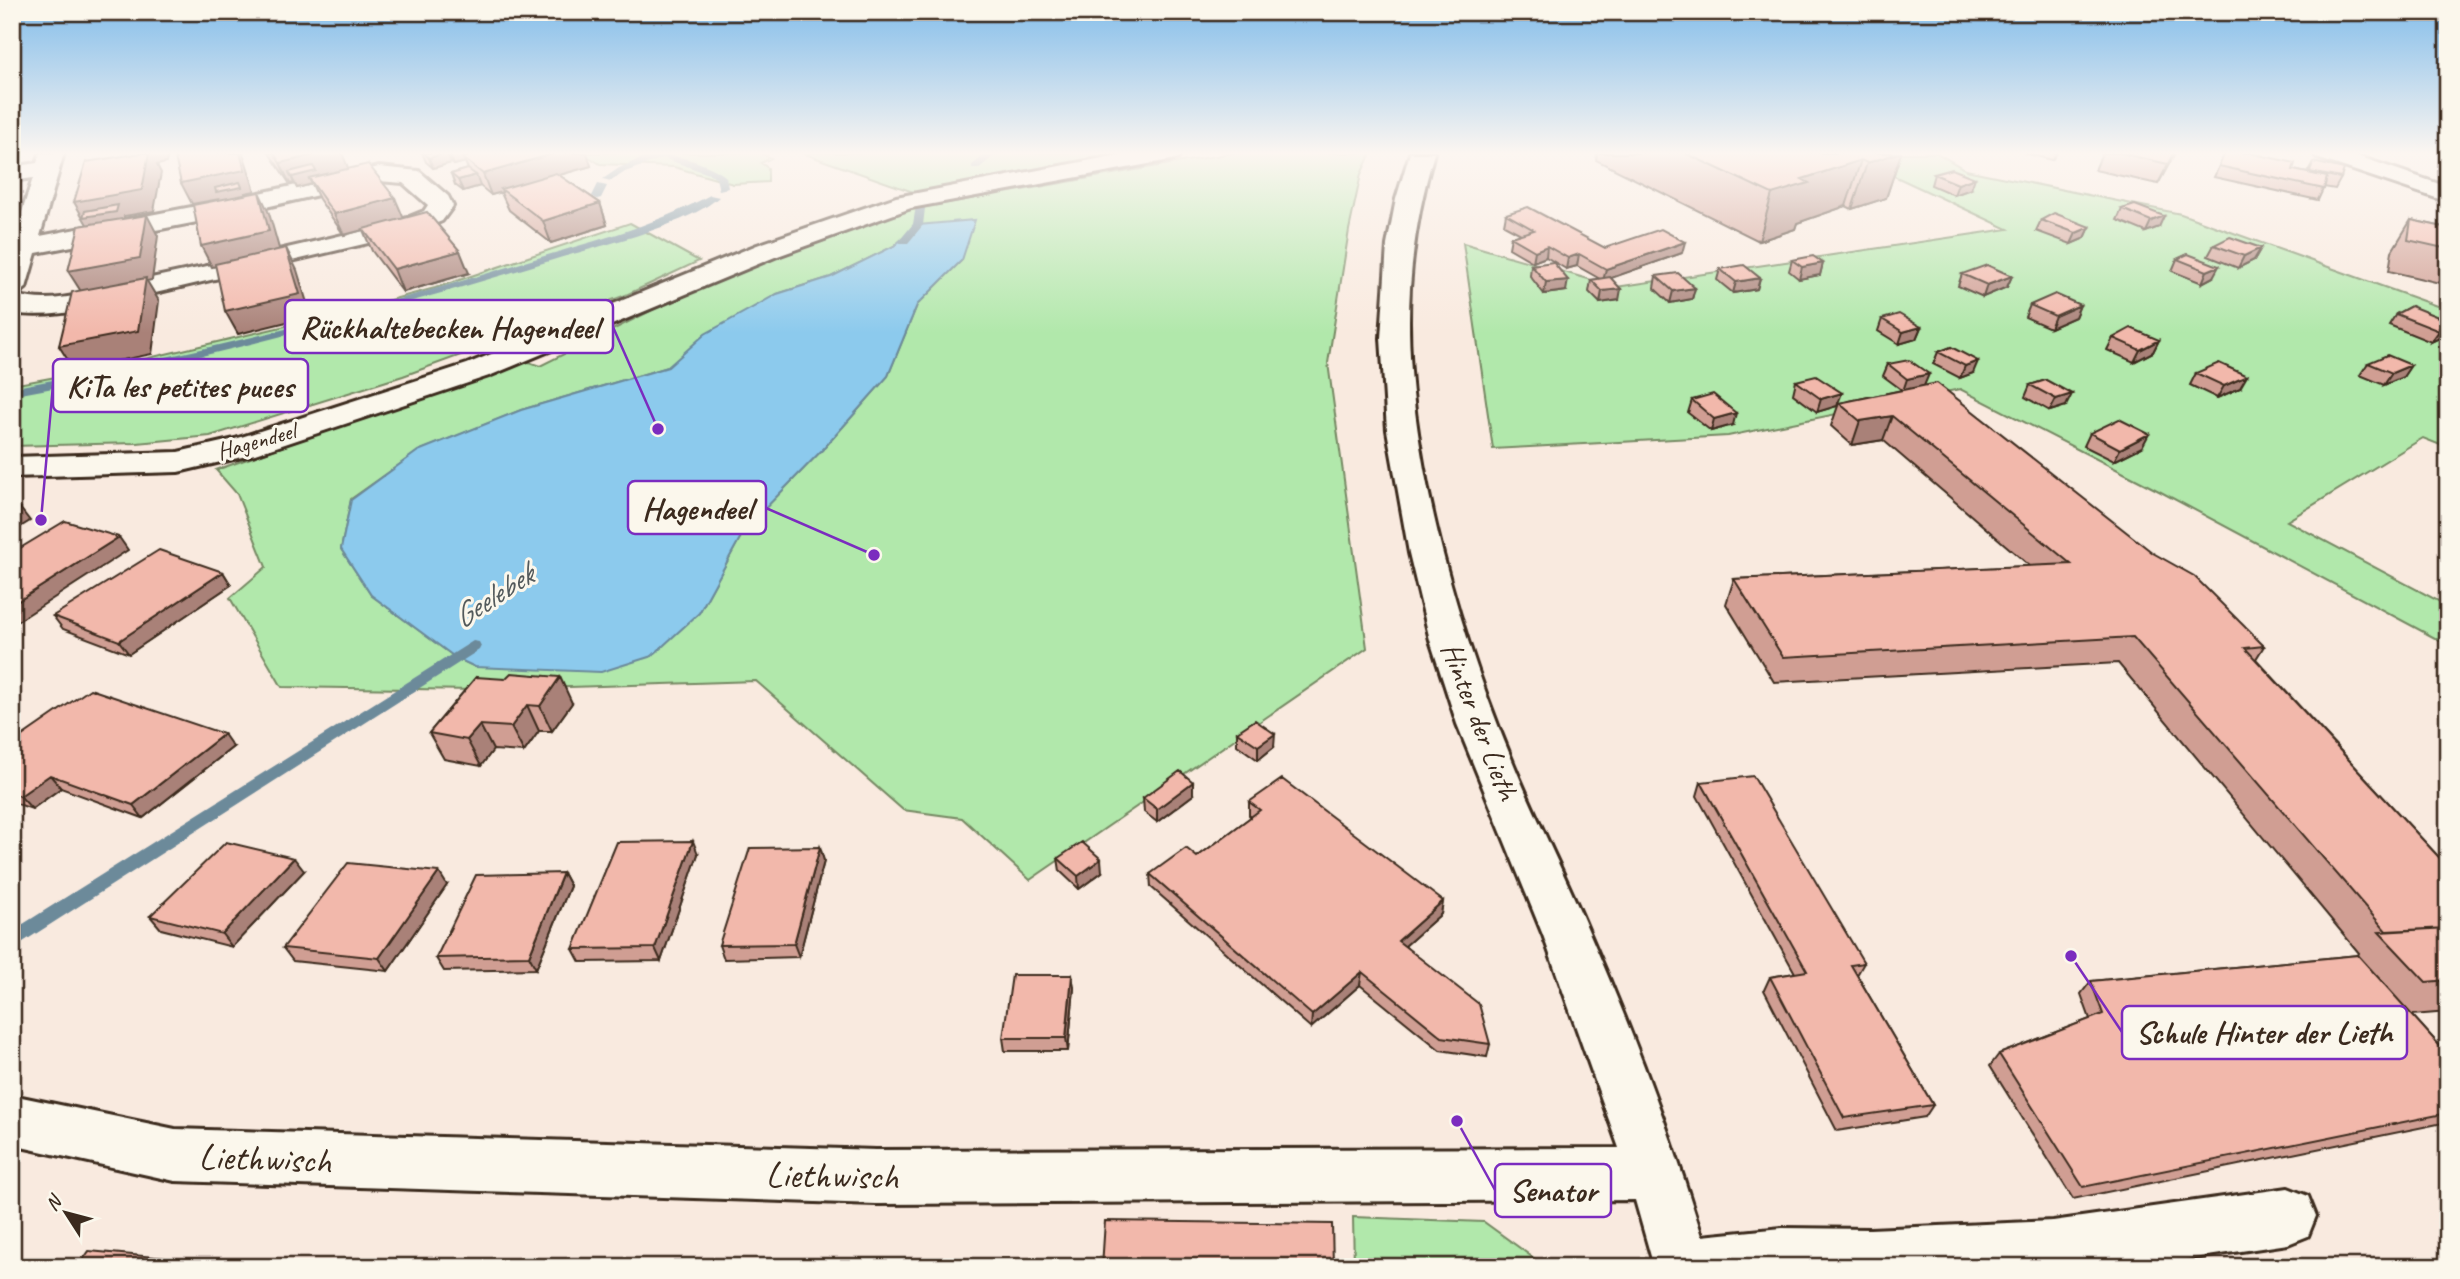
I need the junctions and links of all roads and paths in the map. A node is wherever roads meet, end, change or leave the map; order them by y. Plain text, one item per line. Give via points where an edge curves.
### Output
1 (35, 213) edge
2 (204, 213) edge
3 (436, 213) edge
4 (875, 213) edge
5 (1406, 213) edge
6 (25, 247) junction
7 (12, 288) edge
8 (12, 302) edge
9 (12, 467) edge
10 (12, 1120) edge
11 (1656, 1171) junction
12 (2288, 1216) dead end
13 (1684, 1267) edge

1 - 6 street
2 - 6 street
3 - 8 street via 406,227 185,280 53,306 29,308
4 - 9 street, Hagendeel via 766,251 478,369 244,447 178,462
5 - 11 street, Hinter der Lieth via 1397,262 1395,378 1439,609 1489,755 1566,932
6 - 7 street
10 - 11 street, Liethwisch via 175,1155 807,1175
11 - 13 street, Hinter der Lieth
12 - 13 street via 2053,1250 1782,1257

